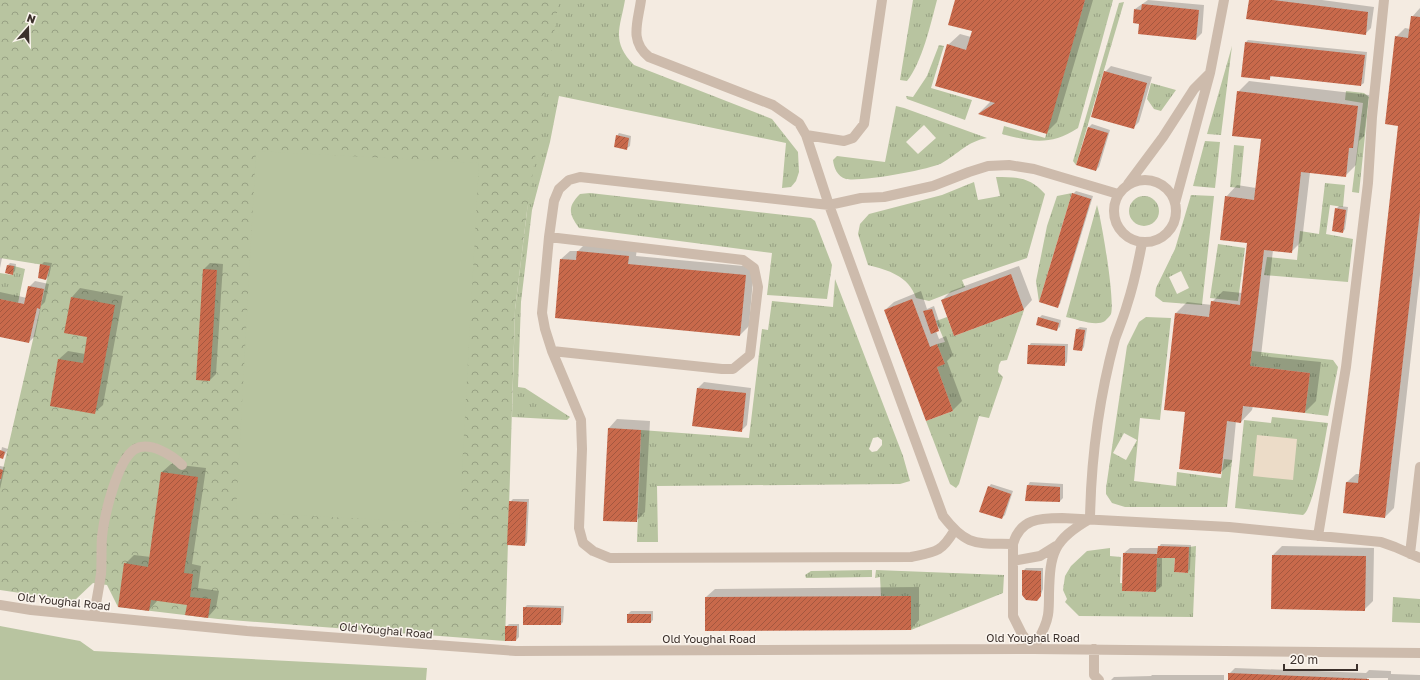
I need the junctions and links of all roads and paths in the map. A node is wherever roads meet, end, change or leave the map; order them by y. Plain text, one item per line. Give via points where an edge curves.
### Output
1 (641, 0) edge
2 (882, 0) edge
3 (1224, 0) edge
4 (1384, 0) edge
5 (1210, 73) junction
6 (806, 135) junction
7 (1128, 184) junction
8 (1118, 194) junction
9 (1175, 203) junction
10 (830, 205) junction
11 (548, 237) junction
12 (1142, 243) junction
13 (552, 350) junction
14 (182, 465) dead end
15 (1420, 467) edge
16 (1090, 519) junction
17 (954, 530) junction
18 (1318, 536) junction
19 (1013, 544) junction
20 (1058, 545) junction
21 (1410, 554) junction
22 (1420, 558) edge
23 (1013, 561) junction
24 (0, 605) edge
25 (94, 616) junction
26 (1033, 649) junction
27 (1094, 649) junction
28 (1420, 653) edge
29 (1099, 680) edge

1 - 6 street via 636,35 641,50 649,57 773,105 799,123
2 - 6 street via 864,124 853,138 844,141
3 - 5 street
4 - 18 street via 1368,182 1346,367
5 - 7 street via 1194,89
5 - 9 street
6 - 10 street
7 - 8 street
7 - 9 street via 1147,180 1156,182 1165,187
8 - 10 street via 1034,169 1009,165 988,166 933,186 891,196 861,198
8 - 12 street via 1114,210 1116,225 1127,237
9 - 12 street via 1176,216 1172,228 1159,240
10 - 11 street via 580,177 569,180 559,189 554,201
10 - 17 street via 931,486 943,516
11 - 13 street via 542,313
11 - 13 street via 743,260 754,268 758,287 750,355 733,369
12 - 16 street via 1104,385 1091,487
13 - 17 street via 581,420 579,528 583,543 593,551 610,558 911,557 930,553 945,546
14 - 25 street via 161,451 146,447 135,449 123,464 115,480 102,535 100,584
15 - 21 street
16 - 18 street via 1229,527
16 - 19 street via 1043,518 1028,522 1016,534
16 - 20 street via 1076,527
17 - 19 street via 973,543
18 - 21 street via 1381,542
19 - 23 street
20 - 23 street via 1040,556
20 - 26 street via 1049,566 1048,616 1043,633
21 - 22 street
23 - 26 street via 1014,616 1022,634
24 - 25 street, Old Youghal Road
25 - 26 street, Old Youghal Road via 247,631 509,650
26 - 27 street, Old Youghal Road
27 - 28 street, Old Youghal Road
27 - 29 street via 1094,675

